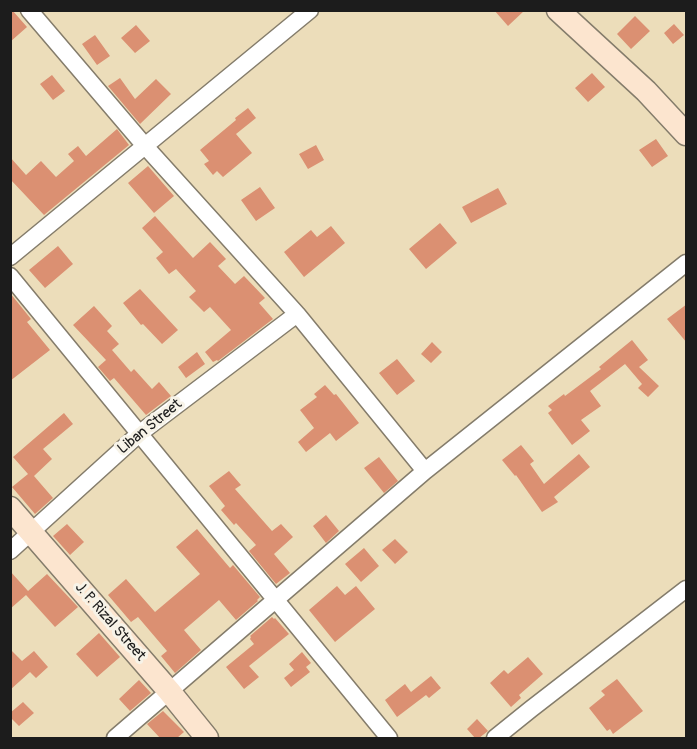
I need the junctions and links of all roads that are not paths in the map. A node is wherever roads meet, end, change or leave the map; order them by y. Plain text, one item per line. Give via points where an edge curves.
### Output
1 (29, 10) edge
2 (310, 10) edge
3 (558, 10) edge
4 (687, 134) edge
5 (145, 146) junction
6 (10, 257) edge
7 (687, 263) edge
8 (10, 276) edge
9 (297, 314) junction
10 (140, 433) junction
11 (425, 471) junction
12 (10, 508) edge
13 (32, 532) junction
14 (10, 551) edge
15 (687, 589) edge
16 (275, 600) junction
17 (170, 691) junction
18 (115, 738) edge
19 (207, 738) edge
20 (389, 738) edge
21 (495, 738) edge

1 - 5 street
2 - 5 street
3 - 4 main road
5 - 6 street
5 - 9 street
7 - 11 street
8 - 10 street
9 - 10 street, Liban Street
9 - 11 street
10 - 13 street, Liban Street
10 - 16 street
11 - 16 street
12 - 13 main road, J. P. Rizal Street
13 - 14 street, Liban Street
13 - 17 main road, J. P. Rizal Street
15 - 21 street
16 - 17 street
16 - 20 street
17 - 18 street
17 - 19 main road, J. P. Rizal Street

